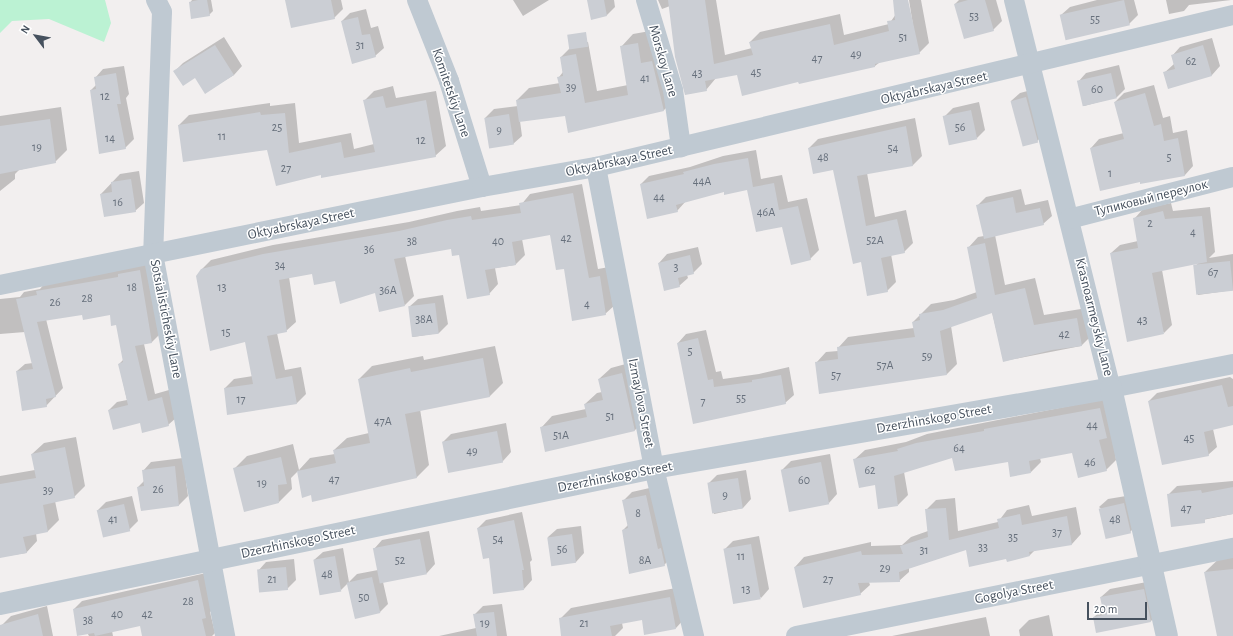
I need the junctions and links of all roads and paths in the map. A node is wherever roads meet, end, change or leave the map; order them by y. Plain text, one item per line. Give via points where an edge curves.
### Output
1 (156, 0) edge
2 (417, 0) edge
3 (646, 0) edge
4 (1014, 0) edge
5 (1233, 15) edge
6 (1031, 65) junction
7 (681, 147) junction
8 (596, 167) junction
9 (1233, 177) edge
10 (482, 187) junction
11 (1069, 219) junction
12 (153, 254) junction
13 (0, 285) edge
14 (1233, 364) edge
15 (1111, 388) junction
16 (654, 468) junction
17 (1233, 548) edge
18 (211, 561) junction
19 (1151, 564) junction
20 (0, 604) edge
21 (225, 636) edge
22 (694, 636) edge
23 (796, 636) edge
24 (1167, 636) edge

1 - 12 street, Sotsialisticheskiy Lane via 162,12
2 - 10 street, Komitetskiy Lane via 449,81
3 - 7 street, Morskoy Lane via 673,90
4 - 6 street, Krasnoarmeyskiy Lane
5 - 6 street, Oktyabrskaya Street
6 - 7 street, Oktyabrskaya Street
6 - 11 street, Krasnoarmeyskiy Lane
7 - 8 street, Oktyabrskaya Street
8 - 10 street, Oktyabrskaya Street
8 - 16 street, Izmaylova Street
9 - 11 street, Тупиковый переулок
10 - 12 street, Oktyabrskaya Street
11 - 15 street, Krasnoarmeyskiy Lane
12 - 13 street, Oktyabrskaya Street
12 - 18 street, Sotsialisticheskiy Lane
14 - 15 street, Dzerzhinskogo Street
15 - 16 street, Dzerzhinskogo Street
15 - 19 street, Krasnoarmeyskiy Lane
16 - 18 street, Dzerzhinskogo Street
16 - 22 street, Izmaylova Street
17 - 19 street, Gogolya Street
18 - 20 street, Dzerzhinskogo Street
18 - 21 street, Sotsialisticheskiy Lane
19 - 23 street, Gogolya Street
19 - 24 street, Krasnoarmeyskiy Lane

